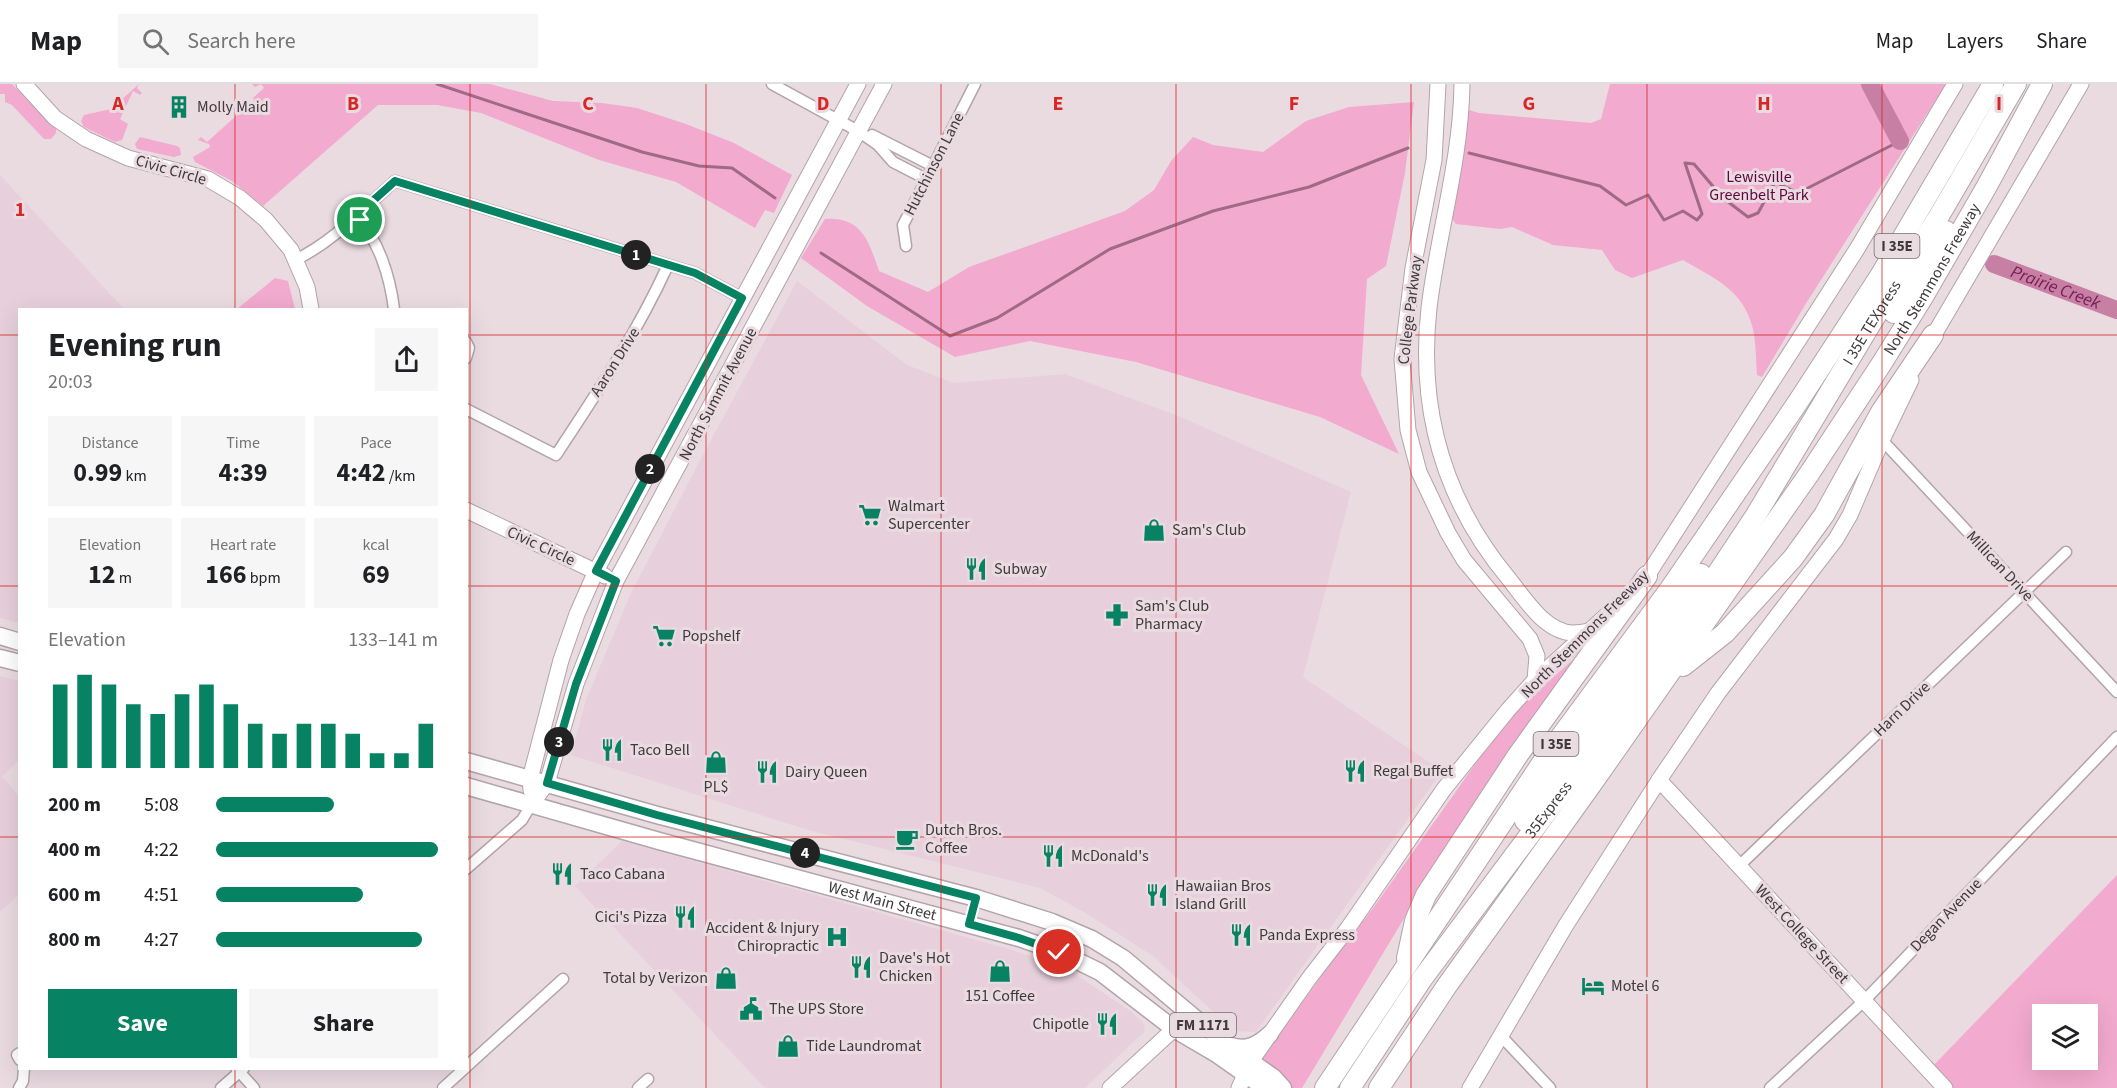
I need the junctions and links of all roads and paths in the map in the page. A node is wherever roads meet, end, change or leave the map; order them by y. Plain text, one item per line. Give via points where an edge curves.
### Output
1 (24, 84) edge
2 (772, 84) edge
3 (858, 84) edge
4 (884, 84) edge
5 (975, 84) edge
6 (1438, 84) edge
7 (1462, 84) edge
8 (1954, 84) edge
9 (1993, 84) edge
10 (2016, 84) edge
11 (2042, 84) edge
12 (2081, 84) edge
13 (839, 120) junction
14 (858, 131) junction
15 (933, 165) junction
16 (926, 179) junction
17 (1987, 186) junction
18 (356, 216) junction
19 (1422, 222) junction
20 (1444, 225) junction
21 (906, 246) dead end
22 (295, 260) junction
23 (668, 265) junction
24 (770, 297) junction
25 (742, 298) junction
26 (311, 308) edge
27 (394, 308) edge
28 (1933, 335) junction
29 (1796, 405) junction
30 (468, 410) edge
31 (1803, 438) junction
32 (1882, 440) junction
33 (1450, 483) junction
34 (1428, 492) junction
35 (468, 511) edge
36 (2066, 552) dead end
37 (596, 571) junction
38 (1647, 576) junction
39 (616, 581) junction
40 (2025, 592) junction
41 (1591, 631) junction
42 (0, 636) edge
43 (18, 641) edge
44 (0, 658) edge
45 (18, 662) edge
46 (1667, 678) junction
47 (1535, 680) junction
48 (2117, 692) edge
49 (2117, 737) edge
50 (468, 762) edge
51 (530, 779) junction
52 (1659, 780) junction
53 (547, 783) junction
54 (468, 787) edge
55 (531, 805) junction
56 (1739, 866) junction
57 (468, 867) edge
58 (1489, 890) junction
59 (976, 898) junction
60 (969, 924) junction
61 (1406, 966) junction
62 (563, 979) dead end
63 (1864, 1000) junction
64 (1174, 1029) junction
65 (1270, 1034) junction
66 (1501, 1035) junction
67 (1227, 1045) junction
68 (468, 1065) edge
69 (24, 1070) edge
70 (239, 1070) edge
71 (241, 1070) edge
72 (463, 1070) edge
73 (1245, 1074) edge
74 (648, 1079) dead end
75 (1274, 1084) edge
76 (19, 1088) edge
77 (221, 1088) edge
78 (254, 1088) edge
79 (443, 1088) edge
80 (638, 1088) edge
81 (1110, 1088) edge
82 (1325, 1088) edge
83 (1350, 1088) edge
84 (1379, 1088) edge
85 (1470, 1088) edge
86 (1550, 1088) edge
87 (1770, 1088) edge
88 (1945, 1088) edge

1 - 22 main road, Civic Circle via 55,118 86,139 128,158 208,179 240,198 266,220
2 - 13 street
3 - 13 main road, North Summit Avenue
4 - 14 main road, North Summit Avenue
5 - 15 street, Hutchinson Lane
6 - 19 main road, College Parkway via 1434,160
7 - 20 main road, College Parkway via 1459,138
8 - 38 main road, North Stemmons Freeway via 1857,249
9 - 29 highway, North Stemmons Freeway / I 35E via 1880,276
10 - 31 highway, I 35E TEXpress
11 - 17 highway, North Stemmons Freeway / I 35E
12 - 28 main road, North Stemmons Freeway
13 - 14 street
13 - 25 main road, North Summit Avenue
14 - 15 street
14 - 16 street via 893,162
14 - 24 main road, North Summit Avenue
15 - 16 street, Hutchinson Lane
16 - 21 street, Hutchinson Lane via 903,225
17 - 31 highway via 1951,224 1849,383
17 - 46 highway, North Stemmons Freeway / I 35E via 1882,363
18 - 22 street via 322,245
18 - 23 street via 395,181
18 - 27 street via 381,258
19 - 20 main road
19 - 34 main road, College Parkway via 1402,359 1408,430
20 - 33 main road, College Parkway via 1429,309 1428,386 1431,416
22 - 26 main road, Civic Circle
23 - 25 street via 706,278
23 - 30 street, Aaron Drive via 622,354 555,455
24 - 25 main road
24 - 39 main road, North Summit Avenue
25 - 37 main road, North Summit Avenue
28 - 32 main road, North Stemmons Freeway
28 - 46 highway via 1881,412 1824,515 1793,558 1725,633
29 - 58 highway via 1786,445 1693,586 1626,673 1520,828
29 - 61 highway, North Stemmons Freeway / I 35E via 1670,589 1548,754
31 - 58 highway, 35Express via 1705,592
32 - 40 street, Millican Drive
32 - 52 main road, North Stemmons Freeway via 1836,539 1730,677
33 - 34 main road
33 - 41 main road, College Parkway via 1481,543 1541,618 1571,633
34 - 47 main road, College Parkway via 1464,560 1530,639 1538,656
35 - 37 main road, Civic Circle
36 - 40 street, Harn Drive
37 - 39 main road, Civic Circle
37 - 51 main road, North Summit Avenue via 561,660
38 - 41 main road, North Stemmons Freeway
38 - 61 highway via 1518,755 1426,895 1415,921
39 - 53 main road, North Summit Avenue via 576,684
40 - 48 street, Millican Drive
40 - 56 street, Harn Drive
41 - 47 main road, North Stemmons Freeway
42 - 43 main road
44 - 45 main road
46 - 84 highway, North Stemmons Freeway / I 35E via 1446,987
47 - 65 main road, North Stemmons Freeway via 1444,789
49 - 63 street, Degan Avenue
50 - 51 main road, West Main Street / FM 1171
51 - 53 main road, West Main Street / FM 1171
51 - 55 main road, North Summit Avenue
52 - 56 main road, West College Street
52 - 66 main road, North Stemmons Freeway
53 - 55 main road, North Summit Avenue
53 - 59 main road, West Main Street / FM 1171
54 - 55 main road, West Main Street / FM 1171
55 - 57 street via 522,820
55 - 60 main road, West Main Street / FM 1171
56 - 63 main road, West College Street
58 - 83 highway, 35Express via 1422,979
59 - 60 main road
59 - 67 main road, West Main Street / FM 1171 via 1030,914 1093,940 1139,970
60 - 64 main road, West Main Street / FM 1171 via 1059,952 1100,972
61 - 82 highway, North Stemmons Freeway / I 35E
62 - 68 street
63 - 87 street, Degan Avenue
63 - 88 main road, West College Street
64 - 73 main road, West Main Street / FM 1171
64 - 81 main road
65 - 67 main road via 1246,1049
65 - 73 main road, North Stemmons Freeway
66 - 85 main road, North Stemmons Freeway
66 - 86 street
67 - 73 main road, West Main Street / FM 1171
69 - 76 street
70 - 77 street
71 - 78 street
72 - 79 street
73 - 75 main road, West Main Street / FM 1171
74 - 80 street

